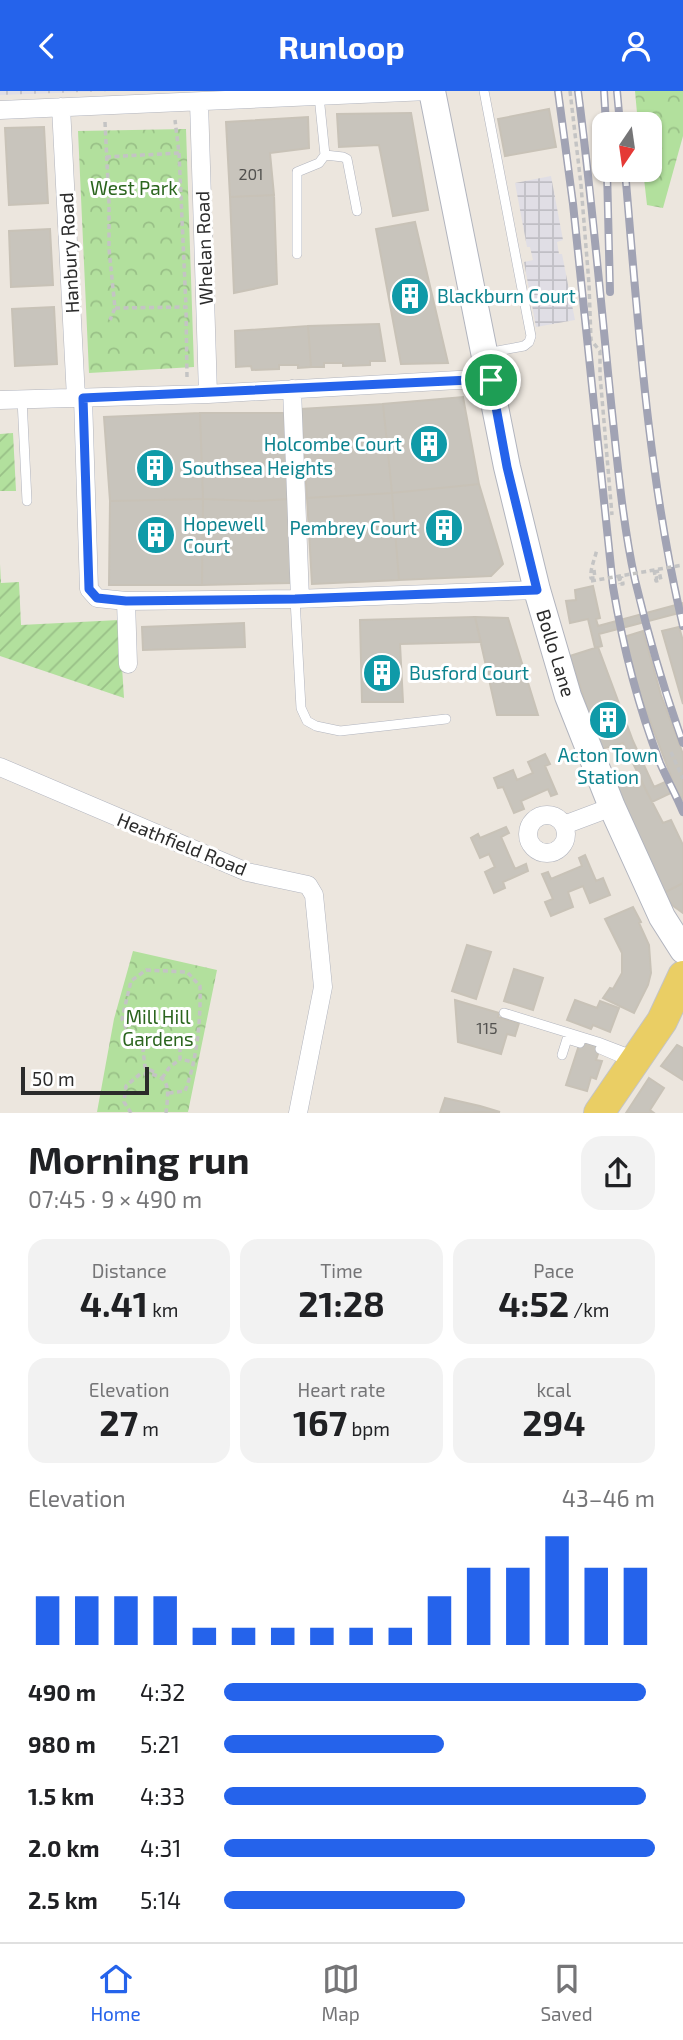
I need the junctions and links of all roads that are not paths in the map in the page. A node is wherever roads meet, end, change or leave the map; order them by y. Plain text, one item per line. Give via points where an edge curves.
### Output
1 (430, 91) edge
2 (484, 91) edge
3 (319, 96) junction
4 (199, 102) junction
5 (61, 107) junction
6 (0, 110) edge
7 (325, 156) junction
8 (357, 211) dead end
9 (297, 254) dead end
10 (485, 354) junction
11 (491, 380) junction
12 (292, 389) junction
13 (208, 394) junction
14 (80, 398) junction
15 (22, 399) junction
16 (0, 400) edge
17 (27, 501) dead end
18 (537, 590) junction
19 (297, 599) junction
20 (126, 601) junction
21 (128, 664) dead end
22 (446, 719) dead end
23 (0, 767) edge
24 (612, 807) junction
25 (564, 825) dead end
26 (683, 950) edge
27 (683, 977) edge
28 (504, 1013) dead end
29 (580, 1043) dead end
30 (600, 1049) dead end
31 (562, 1055) dead end
32 (635, 1060) junction
33 (298, 1112) edge
34 (598, 1112) edge

1 - 3 street
1 - 10 street, Bollo Lane
2 - 10 lane via 531,336 524,346
3 - 4 street
3 - 7 lane
4 - 5 street
4 - 13 street, Whelan Road
5 - 6 street
5 - 14 street, Hanbury Road
7 - 8 lane via 347,159
7 - 9 lane via 297,172
10 - 11 street, Bollo Lane
11 - 12 street
11 - 18 street, Bollo Lane
12 - 13 street
12 - 19 street
13 - 14 street via 117,402
14 - 15 street
14 - 20 street, Hanbury Road via 89,589 97,598
15 - 16 street
15 - 17 lane
18 - 19 street, Hanbury Road
18 - 24 street, Bollo Lane via 568,696
19 - 20 street, Hanbury Road
19 - 22 lane via 299,684 307,721 340,731
20 - 21 street
23 - 33 street, Heathfield Road via 247,872 307,885 314,895 323,987
24 - 25 street
24 - 26 street, Bollo Lane via 662,917
27 - 32 main road via 662,1021
28 - 32 lane via 598,1042
29 - 31 lane via 567,1039
30 - 32 lane
32 - 34 main road

